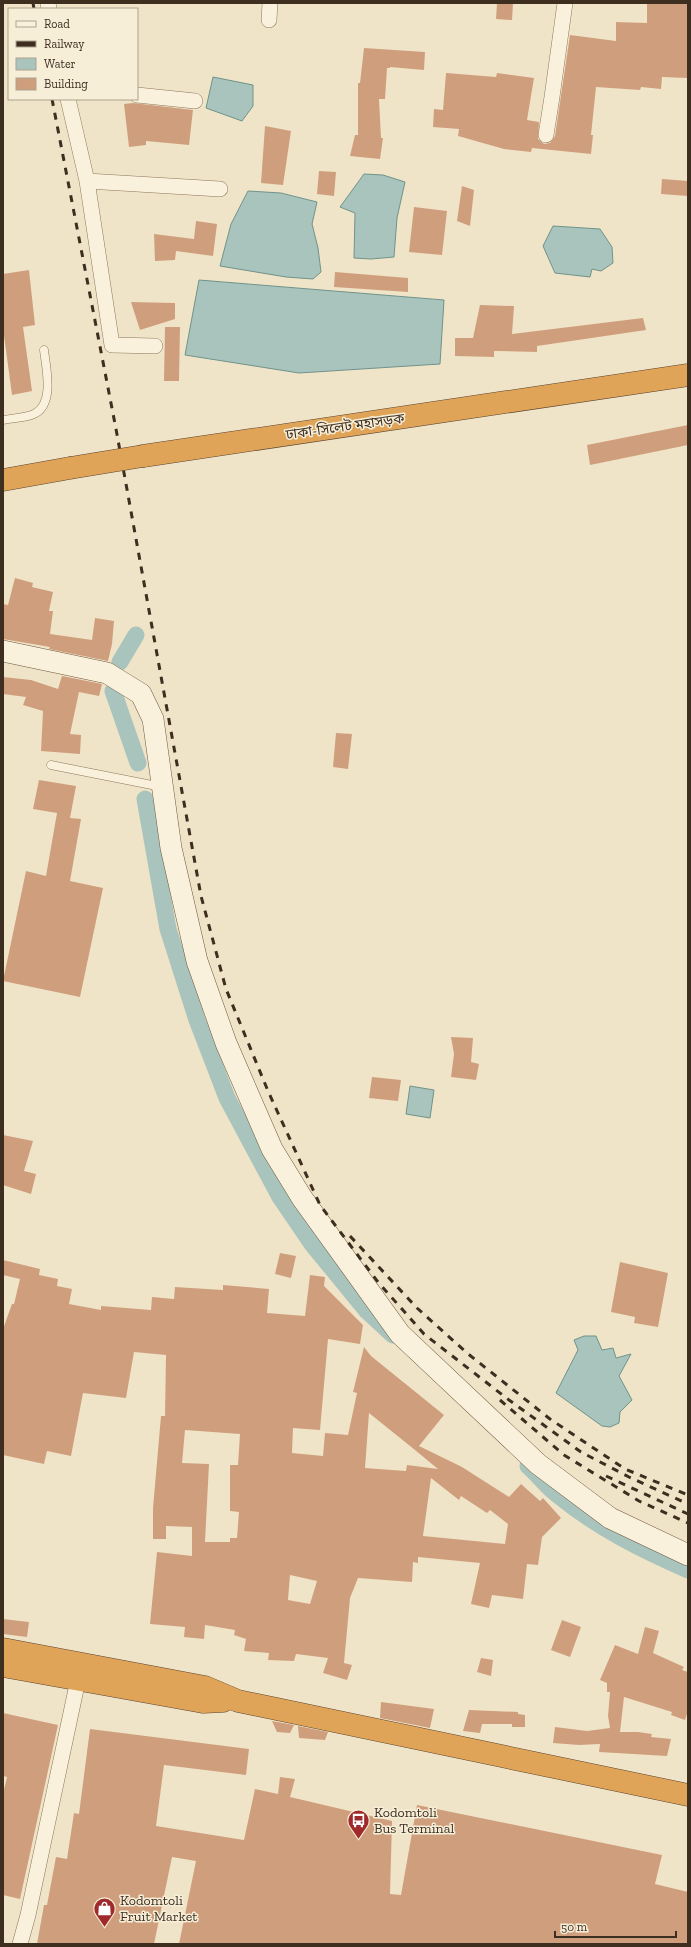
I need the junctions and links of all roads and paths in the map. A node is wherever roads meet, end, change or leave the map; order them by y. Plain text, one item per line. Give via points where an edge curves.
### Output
1 (270, 3) edge
2 (565, 3) edge
3 (269, 20) dead end
4 (138, 95) edge
5 (68, 100) edge
6 (195, 101) dead end
7 (546, 135) dead end
8 (87, 181) junction
9 (220, 189) dead end
10 (155, 346) dead end
11 (44, 350) dead end
12 (688, 375) edge
13 (3, 420) edge
14 (3, 480) edge
15 (3, 651) edge
16 (51, 765) dead end
17 (163, 787) junction
18 (688, 1554) edge
19 (3, 1649) edge
20 (3, 1666) edge
21 (78, 1680) junction
22 (238, 1701) junction
23 (688, 1795) edge
24 (20, 1944) edge

1 - 3 street
2 - 7 street
4 - 6 street
5 - 8 street
8 - 9 street
8 - 10 street via 112,345
11 - 13 lane via 48,385 46,401 35,414
12 - 14 highway, ঢাকা-সিলেট মহাসড়ক, bridge via 143,456
15 - 17 street via 107,673 141,694 153,719
16 - 17 lane
17 - 18 street via 171,848 197,961 226,1043 272,1148 302,1198 400,1334 470,1402 538,1464 610,1518
19 - 22 highway via 205,1687
20 - 21 highway
21 - 22 highway via 203,1702
21 - 24 street
22 - 23 highway

